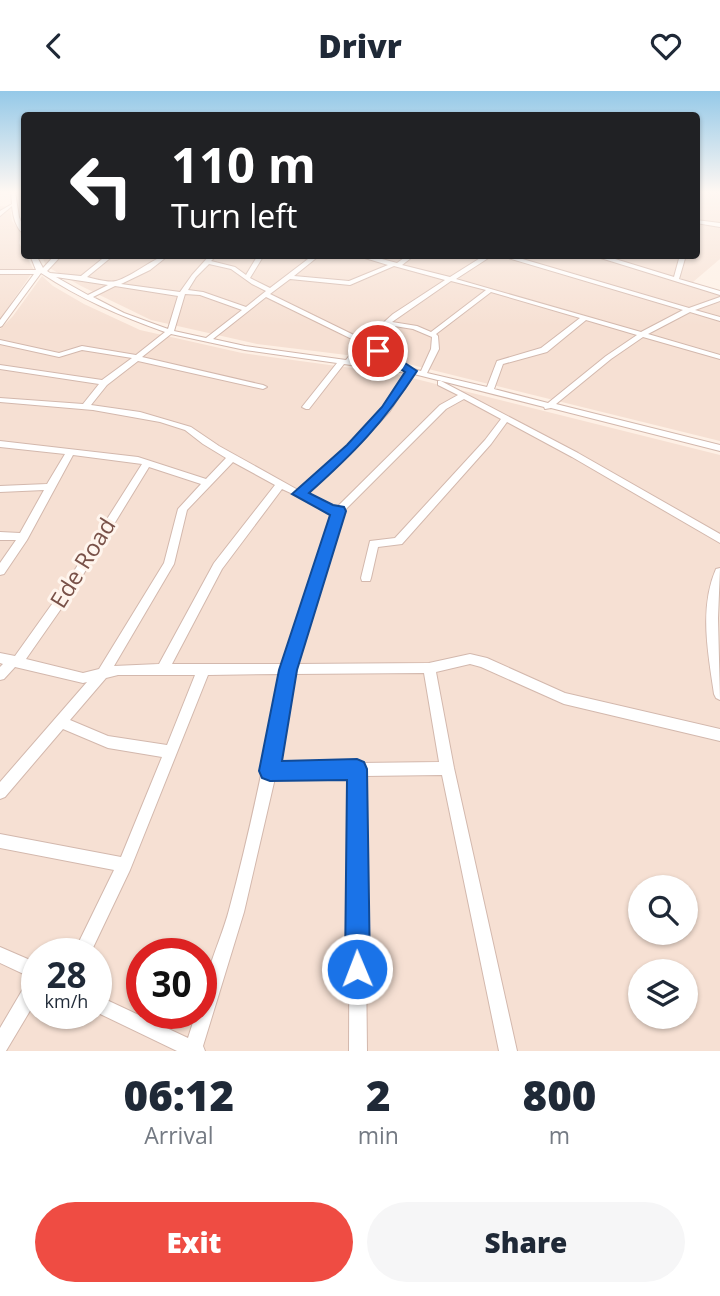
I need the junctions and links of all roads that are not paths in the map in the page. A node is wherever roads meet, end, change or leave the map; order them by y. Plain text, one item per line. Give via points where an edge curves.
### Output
1 (35, 259) edge
2 (54, 259) edge
3 (106, 259) edge
4 (161, 259) edge
5 (210, 259) edge
6 (259, 259) edge
7 (312, 259) edge
8 (375, 259) edge
9 (405, 259) edge
10 (484, 259) edge
11 (515, 259) edge
12 (608, 259) edge
13 (625, 259) edge
14 (682, 259) edge
15 (207, 262) junction
16 (621, 263) junction
17 (396, 264) junction
18 (0, 272) edge
19 (42, 272) junction
20 (84, 277) junction
21 (288, 277) junction
22 (247, 278) junction
23 (677, 278) junction
24 (451, 281) junction
25 (111, 283) junction
26 (490, 290) junction
27 (267, 292) junction
28 (182, 293) junction
29 (720, 293) edge
30 (87, 297) junction
31 (720, 299) edge
32 (247, 309) junction
33 (687, 309) junction
34 (0, 313) edge
35 (10, 314) junction
36 (584, 318) junction
37 (720, 319) edge
38 (386, 323) junction
39 (0, 325) edge
40 (170, 331) junction
41 (432, 334) junction
42 (638, 334) junction
43 (207, 340) junction
44 (0, 342) edge
45 (363, 342) junction
46 (720, 357) edge
47 (137, 358) junction
48 (345, 361) junction
49 (0, 367) edge
50 (410, 371) junction
51 (425, 374) junction
52 (104, 383) junction
53 (263, 387) dead end
54 (488, 391) junction
55 (463, 396) junction
56 (0, 400) edge
57 (85, 407) junction
58 (306, 407) dead end
59 (548, 407) junction
60 (506, 418) junction
61 (0, 444) edge
62 (720, 448) edge
63 (71, 451) junction
64 (232, 457) junction
65 (148, 463) junction
66 (206, 481) junction
67 (281, 484) junction
68 (48, 487) junction
69 (0, 489) edge
70 (299, 494) junction
71 (339, 511) junction
72 (0, 536) edge
73 (23, 537) junction
74 (720, 539) edge
75 (0, 571) edge
76 (720, 572) edge
77 (366, 578) dead end
78 (10, 661) edge
79 (429, 668) junction
80 (288, 670) junction
81 (162, 671) junction
82 (203, 671) junction
83 (103, 673) junction
84 (0, 675) edge
85 (720, 694) edge
86 (61, 722) junction
87 (720, 735) edge
88 (168, 753) junction
89 (447, 768) junction
90 (357, 769) junction
91 (270, 771) junction
92 (0, 792) edge
93 (0, 841) edge
94 (125, 865) junction
95 (89, 938) edge
96 (0, 955) edge
97 (21, 965) edge
98 (21, 1009) edge
99 (112, 1011) edge
100 (0, 1045) edge
101 (195, 1050) edge
102 (358, 1051) edge
103 (508, 1051) edge

1 - 19 street
2 - 19 street
3 - 20 street
4 - 25 street
5 - 15 street
6 - 22 street
7 - 21 street
8 - 17 street
9 - 17 street
10 - 24 street
11 - 33 street
12 - 16 street
13 - 16 street
14 - 23 street
15 - 22 street via 233,268
15 - 28 street
16 - 23 street
17 - 21 street via 350,283
17 - 24 street
18 - 19 street
19 - 20 street
19 - 30 street
19 - 35 street
20 - 25 street
21 - 27 street
22 - 27 street
23 - 29 street
24 - 26 street
24 - 38 street
25 - 28 street
25 - 30 street
26 - 36 street
26 - 41 street
27 - 32 street
27 - 45 street
28 - 32 street via 195,292
28 - 40 street
30 - 40 street
31 - 33 street
32 - 43 street
33 - 37 street
33 - 42 street
34 - 35 street
35 - 39 street
36 - 42 street
36 - 54 street via 544,351 500,363
38 - 41 street
38 - 45 street
40 - 43 street
40 - 47 street
41 - 51 street via 437,341
42 - 46 street
42 - 59 street
43 - 48 street
44 - 47 street via 59,355 82,348
45 - 48 street
45 - 50 street
47 - 52 street
47 - 53 street
48 - 50 street
48 - 58 street
49 - 52 street
50 - 51 street
50 - 70 street via 387,409
51 - 54 street
51 - 55 street
52 - 57 street
54 - 59 street
55 - 60 street
55 - 71 street via 443,407
56 - 57 street
57 - 64 street via 186,427
59 - 62 street
60 - 74 street
60 - 77 street via 398,541 374,544
61 - 63 street
63 - 65 street
63 - 68 street
64 - 66 street
64 - 67 street
65 - 66 street
65 - 78 street, Ede Road via 66,593
66 - 83 street via 179,515 169,564
67 - 70 street
67 - 81 street via 218,566
68 - 69 street
68 - 73 street
70 - 71 street
71 - 80 street
72 - 73 street
73 - 75 street
76 - 85 street via 711,632
78 - 83 street via 83,678
78 - 84 street, Ede Road
79 - 80 street
79 - 87 street via 470,659 564,698
79 - 89 street
80 - 82 street
80 - 91 street
81 - 82 street
81 - 83 street
82 - 88 street
83 - 86 street
86 - 88 street via 108,742
86 - 92 street
88 - 94 street
89 - 90 street
89 - 103 street
90 - 91 street
90 - 102 street
91 - 101 street via 236,912
93 - 94 street
94 - 95 street
96 - 97 street
98 - 100 street
99 - 101 street

